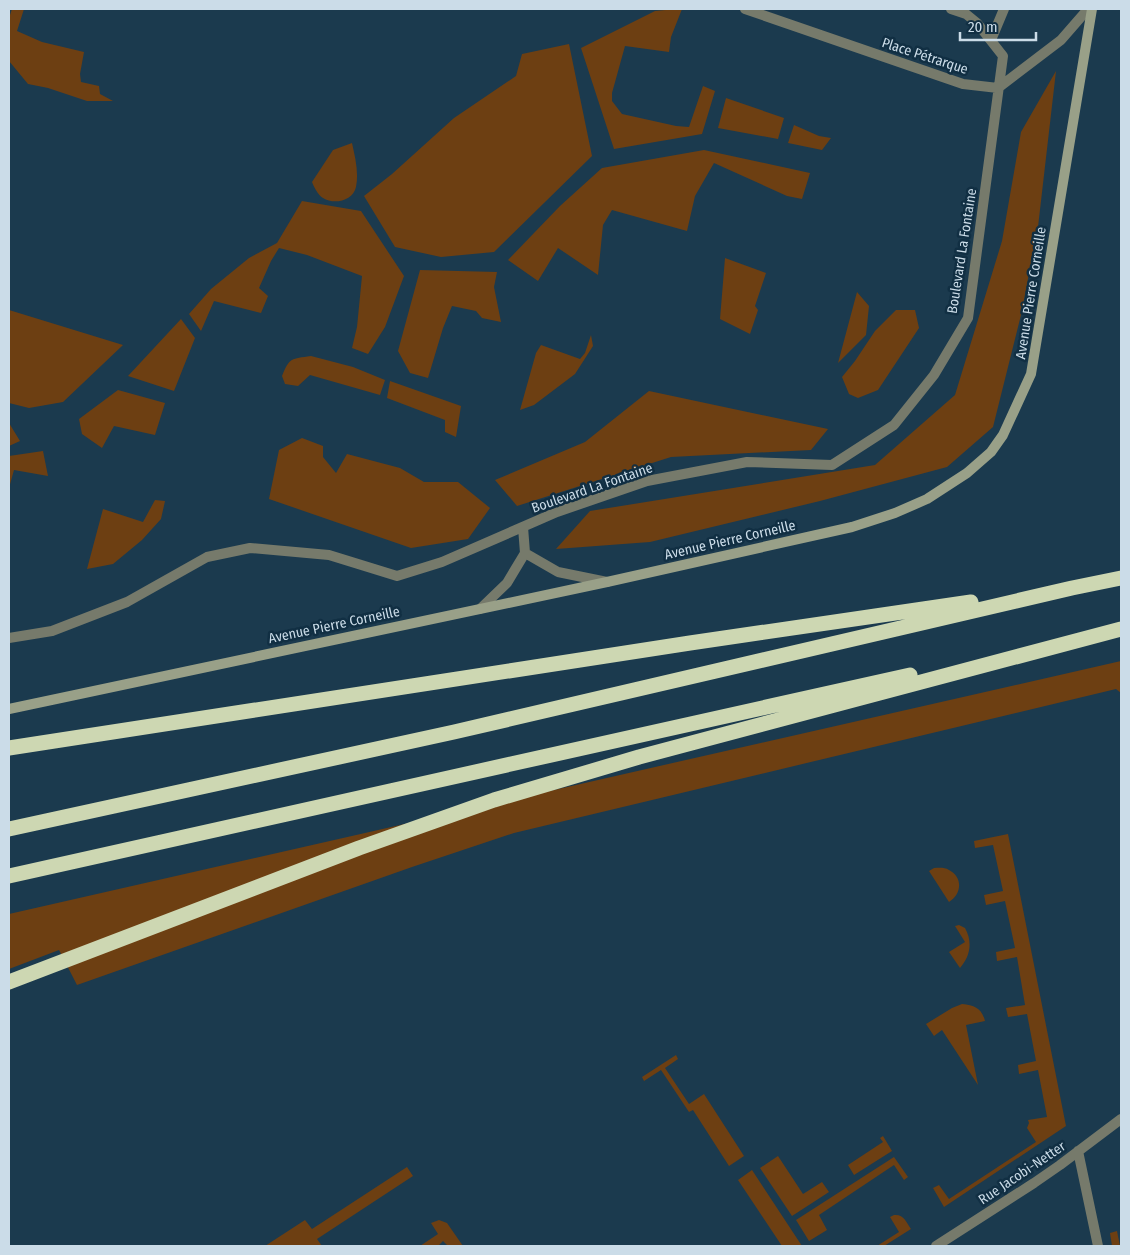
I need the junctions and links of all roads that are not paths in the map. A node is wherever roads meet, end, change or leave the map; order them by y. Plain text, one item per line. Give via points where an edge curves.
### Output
1 (745, 9) edge
2 (951, 9) edge
3 (1004, 9) edge
4 (1088, 9) edge
5 (1092, 9) edge
6 (991, 40) junction
7 (998, 88) junction
8 (523, 527) junction
9 (525, 553) junction
10 (1121, 578) edge
11 (608, 582) junction
12 (1072, 588) junction
13 (480, 609) junction
14 (1121, 628) edge
15 (9, 638) edge
16 (9, 708) edge
17 (9, 748) edge
18 (9, 829) edge
19 (9, 876) edge
20 (9, 982) edge
21 (1121, 1119) edge
22 (1078, 1151) junction
23 (936, 1246) edge
24 (1098, 1246) edge

1 - 7 street, Place Pétrarque via 963,84
2 - 6 street via 966,14
3 - 6 street
4 - 7 street via 1061,40
5 - 11 street, Avenue Pierre Corneille via 1032,374 1003,435 991,452 967,473 927,499 895,513 852,527
6 - 7 street via 1003,56
7 - 8 street, Boulevard La Fontaine via 968,318 934,375 894,426 832,465 747,462 646,481
8 - 9 street, Boulevard La Fontaine
8 - 15 street, Boulevard La Fontaine via 442,562 397,576 329,555 250,548 207,556 127,602 52,631
9 - 11 street via 558,572
9 - 13 street via 507,583
10 - 12 highway
11 - 13 street, Avenue Pierre Corneille
12 - 17 highway
12 - 18 highway via 454,732
13 - 16 street, Avenue Pierre Corneille
14 - 19 highway
14 - 20 highway via 494,800
21 - 22 street, Rue Jacobi-Netter
22 - 23 street, Rue Jacobi-Netter
22 - 24 street

